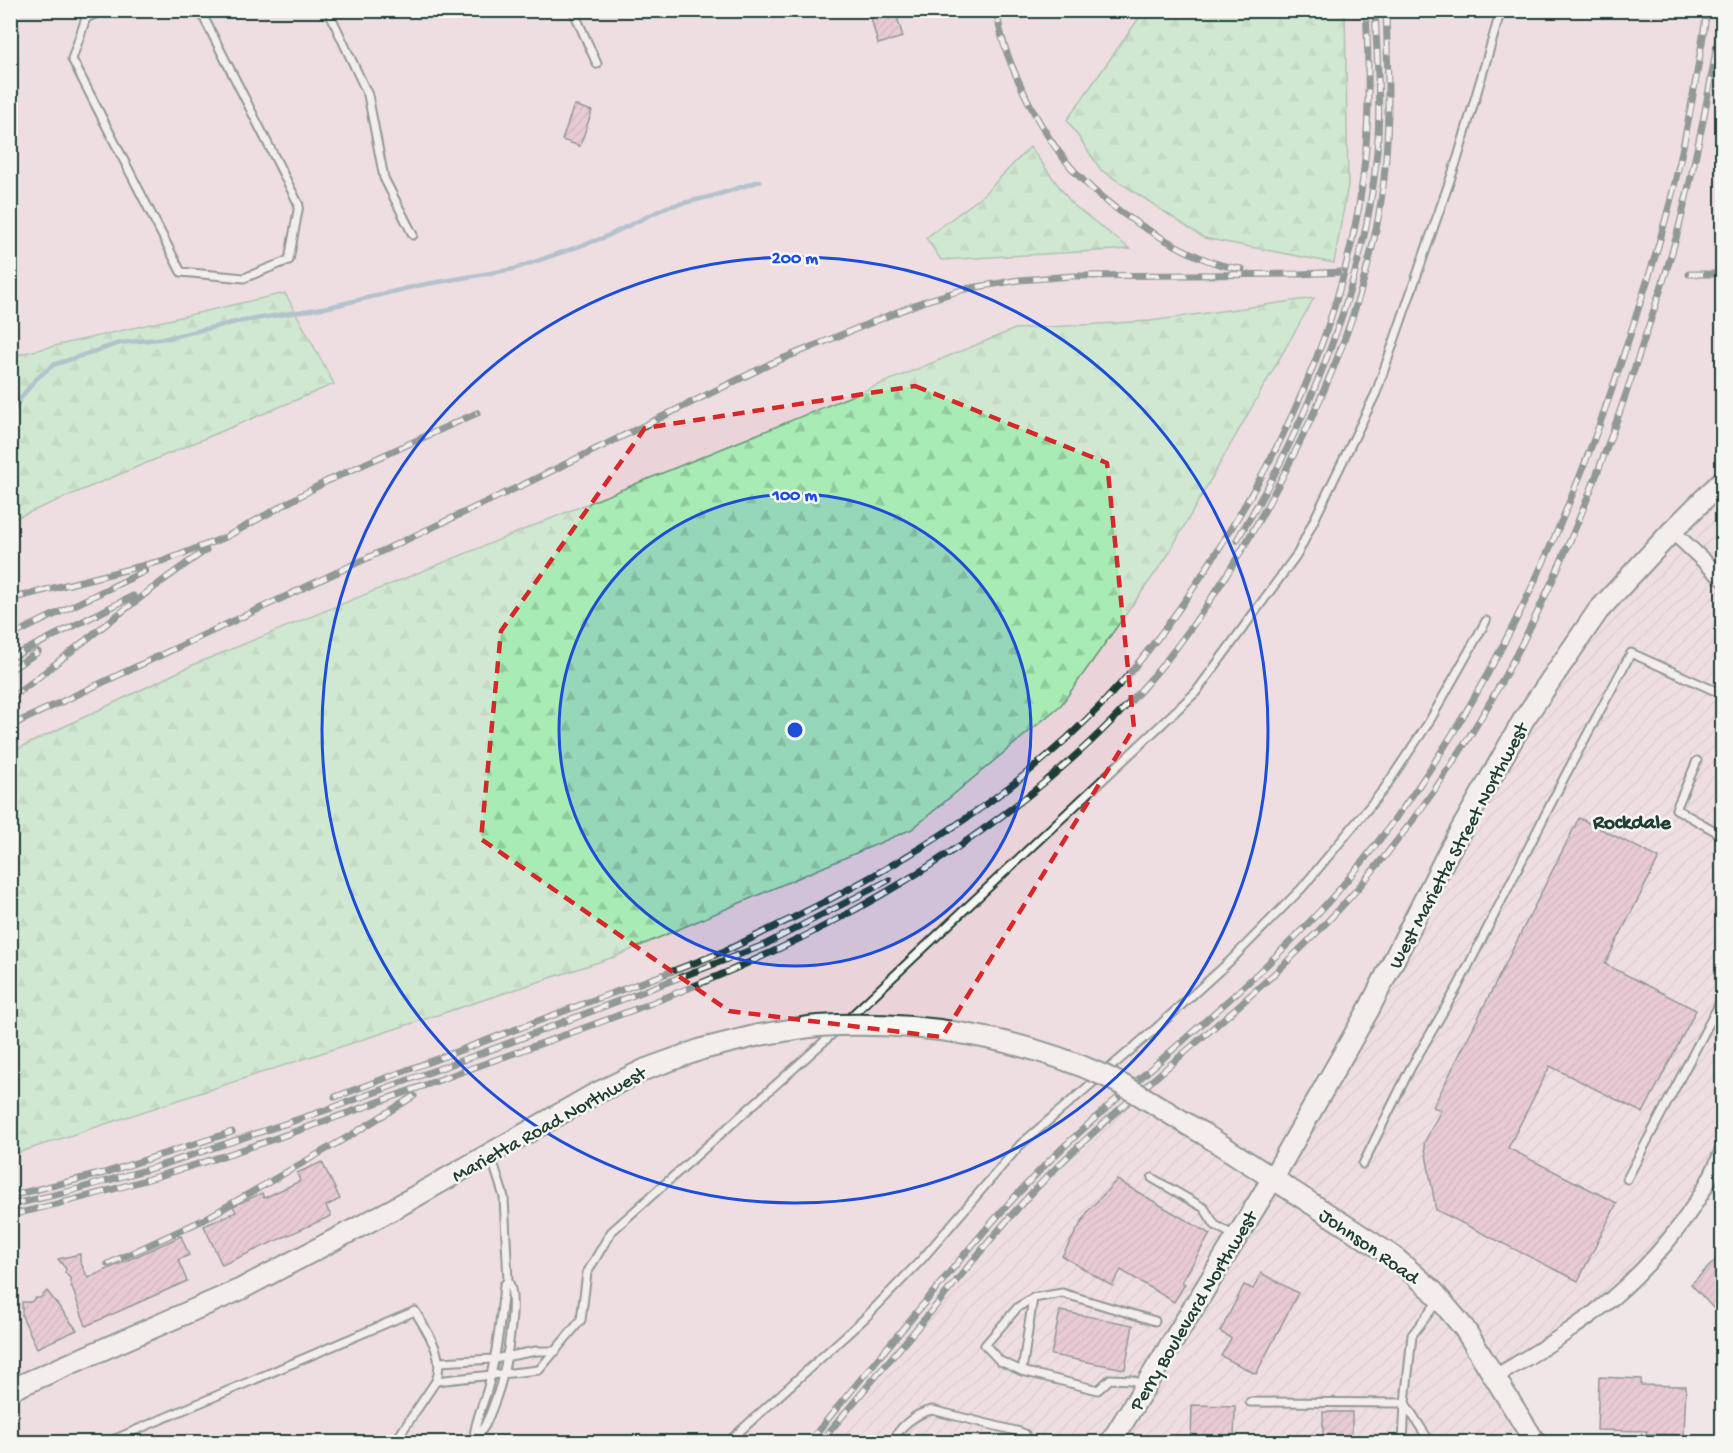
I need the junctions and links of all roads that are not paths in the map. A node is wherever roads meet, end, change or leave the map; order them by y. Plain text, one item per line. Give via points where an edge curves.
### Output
1 (105, 10) edge
2 (200, 10) edge
3 (328, 10) edge
4 (573, 10) edge
5 (1501, 10) edge
6 (84, 14) edge
7 (597, 64) dead end
8 (412, 235) dead end
9 (1722, 481) edge
10 (1672, 531) junction
11 (1722, 578) edge
12 (1486, 621) dead end
13 (1722, 694) edge
14 (1697, 761) dead end
15 (1722, 835) edge
16 (1722, 999) edge
17 (1722, 1152) edge
18 (490, 1154) junction
19 (1363, 1164) dead end
20 (1152, 1178) dead end
21 (1273, 1178) junction
22 (1627, 1179) dead end
23 (1237, 1237) junction
24 (508, 1281) junction
25 (1033, 1298) junction
26 (1440, 1299) junction
27 (1155, 1321) dead end
28 (556, 1351) junction
29 (506, 1358) junction
30 (494, 1359) junction
31 (438, 1362) junction
32 (1022, 1371) junction
33 (491, 1375) junction
34 (502, 1375) junction
35 (1495, 1377) junction
36 (436, 1381) junction
37 (1145, 1387) junction
38 (10, 1390) edge
39 (1250, 1402) dead end
40 (1405, 1402) junction
41 (472, 1439) edge
42 (108, 1443) edge
43 (395, 1443) edge
44 (728, 1443) edge
45 (894, 1443) edge
46 (1028, 1443) edge
47 (1112, 1443) edge
48 (1403, 1443) edge
49 (1430, 1443) edge
50 (1535, 1443) edge

1 - 6 lane
2 - 6 lane via 299,205 289,260 244,278 181,272 72,58
3 - 8 lane via 368,95 384,178
4 - 7 lane
5 - 28 lane via 1458,157 1376,393 1298,553 1196,692 798,1066 611,1232 587,1273 580,1320
9 - 10 street, West Marietta Street Northwest
10 - 11 street
10 - 21 street, West Marietta Street Northwest via 1598,611 1524,719 1448,853 1369,1009
12 - 44 lane via 1429,722 1384,789 1302,888 1222,969 1020,1145 922,1259 865,1318
13 - 19 lane via 1631,653
14 - 15 lane via 1676,809
16 - 22 lane
17 - 35 street via 1699,1197 1661,1250 1620,1292 1574,1328
18 - 21 street, Marietta Road Northwest, bridge via 593,1095 646,1069 702,1049 817,1026 865,1025 954,1031 1040,1051 1106,1077
18 - 24 lane via 504,1197
18 - 38 street, Marietta Road Northwest via 239,1290
20 - 23 lane via 1204,1208 1215,1225
21 - 23 street, Perry Boulevard Northwest
21 - 26 street, Johnson Road via 1394,1257
23 - 37 street, Perry Boulevard Northwest
24 - 29 lane via 512,1286 512,1314
24 - 30 lane via 504,1285
25 - 27 lane via 1062,1293
25 - 32 lane
25 - 32 lane via 1018,1307 985,1345 1000,1361
26 - 35 street, Johnson Road
26 - 40 lane via 1412,1335
28 - 29 lane
28 - 34 lane via 539,1370
29 - 30 lane
29 - 34 lane
30 - 31 lane
30 - 33 lane
31 - 36 lane via 440,1372
31 - 42 lane via 436,1348 415,1311
32 - 37 lane via 1098,1389 1110,1379 1132,1380
33 - 34 lane
33 - 36 lane
33 - 41 lane
34 - 41 lane via 484,1428
35 - 50 street, Johnson Road
36 - 43 lane
37 - 47 street, Perry Boulevard Northwest
39 - 40 lane
40 - 48 lane
40 - 49 lane
45 - 46 lane via 914,1417 932,1410 1020,1432

